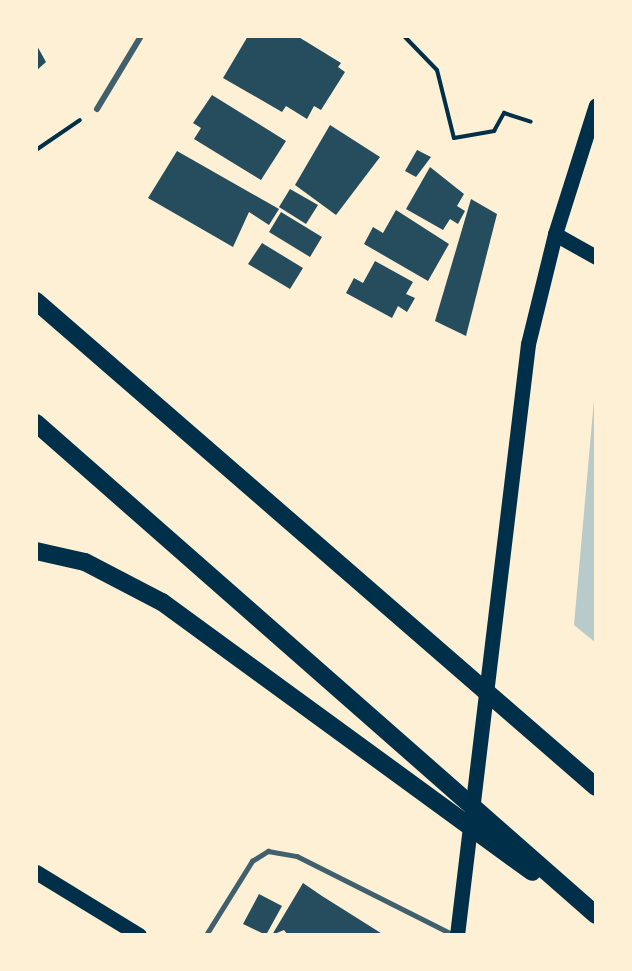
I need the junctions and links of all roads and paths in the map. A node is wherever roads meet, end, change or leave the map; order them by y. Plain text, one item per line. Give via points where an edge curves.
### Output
1 (141, 36) edge
2 (404, 36) edge
3 (596, 105) edge
4 (97, 109) joint
5 (531, 122) dead end
6 (36, 150) edge
7 (555, 234) junction
8 (596, 257) edge
9 (36, 301) edge
10 (36, 423) edge
11 (36, 551) edge
12 (596, 787) edge
13 (36, 872) edge
14 (596, 917) edge
15 (139, 935) edge
16 (206, 935) edge
17 (456, 935) edge

1 - 4 street
2 - 5 path via 437,70 454,138 494,130 504,113
3 - 7 main road
4 - 6 path
7 - 8 main road
7 - 17 main road via 520,395
9 - 12 highway
10 - 14 highway via 331,678
11 - 14 highway via 128,580
13 - 15 main road
16 - 17 lane via 252,861 268,851 297,856

